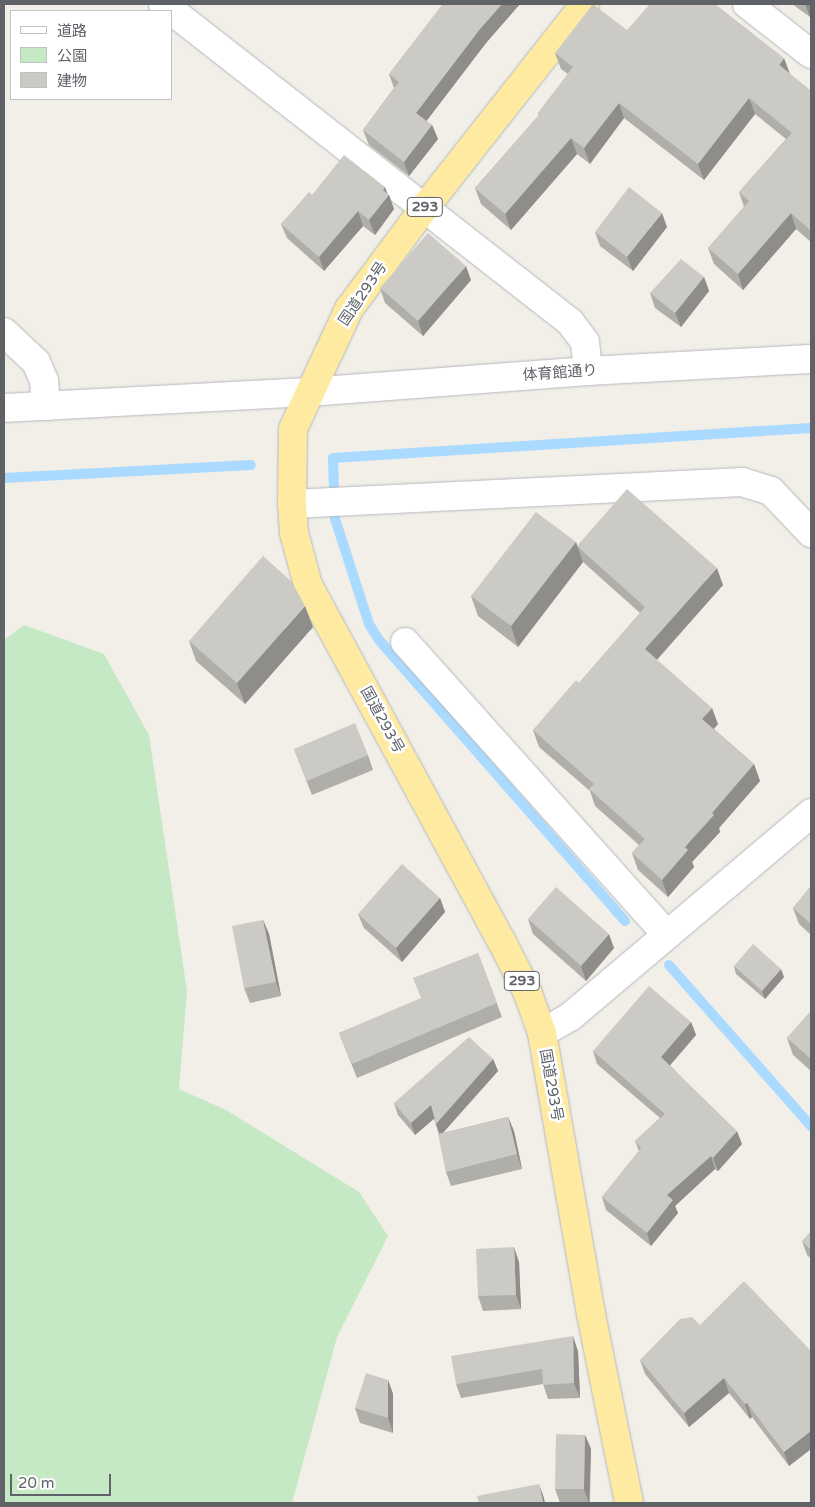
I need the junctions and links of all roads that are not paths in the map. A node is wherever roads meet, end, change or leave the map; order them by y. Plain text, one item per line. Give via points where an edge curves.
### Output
1 (585, 4) edge
2 (747, 4) edge
3 (172, 11) edge
4 (811, 54) edge
5 (425, 207) junction
6 (4, 332) edge
7 (811, 359) edge
8 (588, 370) junction
9 (309, 392) junction
10 (46, 406) junction
11 (4, 408) edge
12 (292, 504) junction
13 (811, 533) edge
14 (405, 642) dead end
15 (811, 813) edge
16 (667, 935) junction
17 (542, 1032) junction
18 (628, 1503) edge

1 - 5 highway, 国道293号 / 293
2 - 4 street
3 - 5 street
5 - 8 street via 570,322 585,342
5 - 9 highway, 国道293号 / 293 via 349,309
6 - 10 street via 36,362 44,381
7 - 8 street, 体育館通り
8 - 9 street, 体育館通り
9 - 10 street, 体育館通り
9 - 12 highway, 国道293号 / 293 via 293,429
10 - 11 street, 体育館通り
12 - 13 street via 742,482 771,491
12 - 17 highway, 国道293号 / 293 via 294,533 308,585 501,940 527,991
14 - 16 street
15 - 16 street
16 - 17 street via 570,1017
17 - 18 highway, 国道293号 / 293

